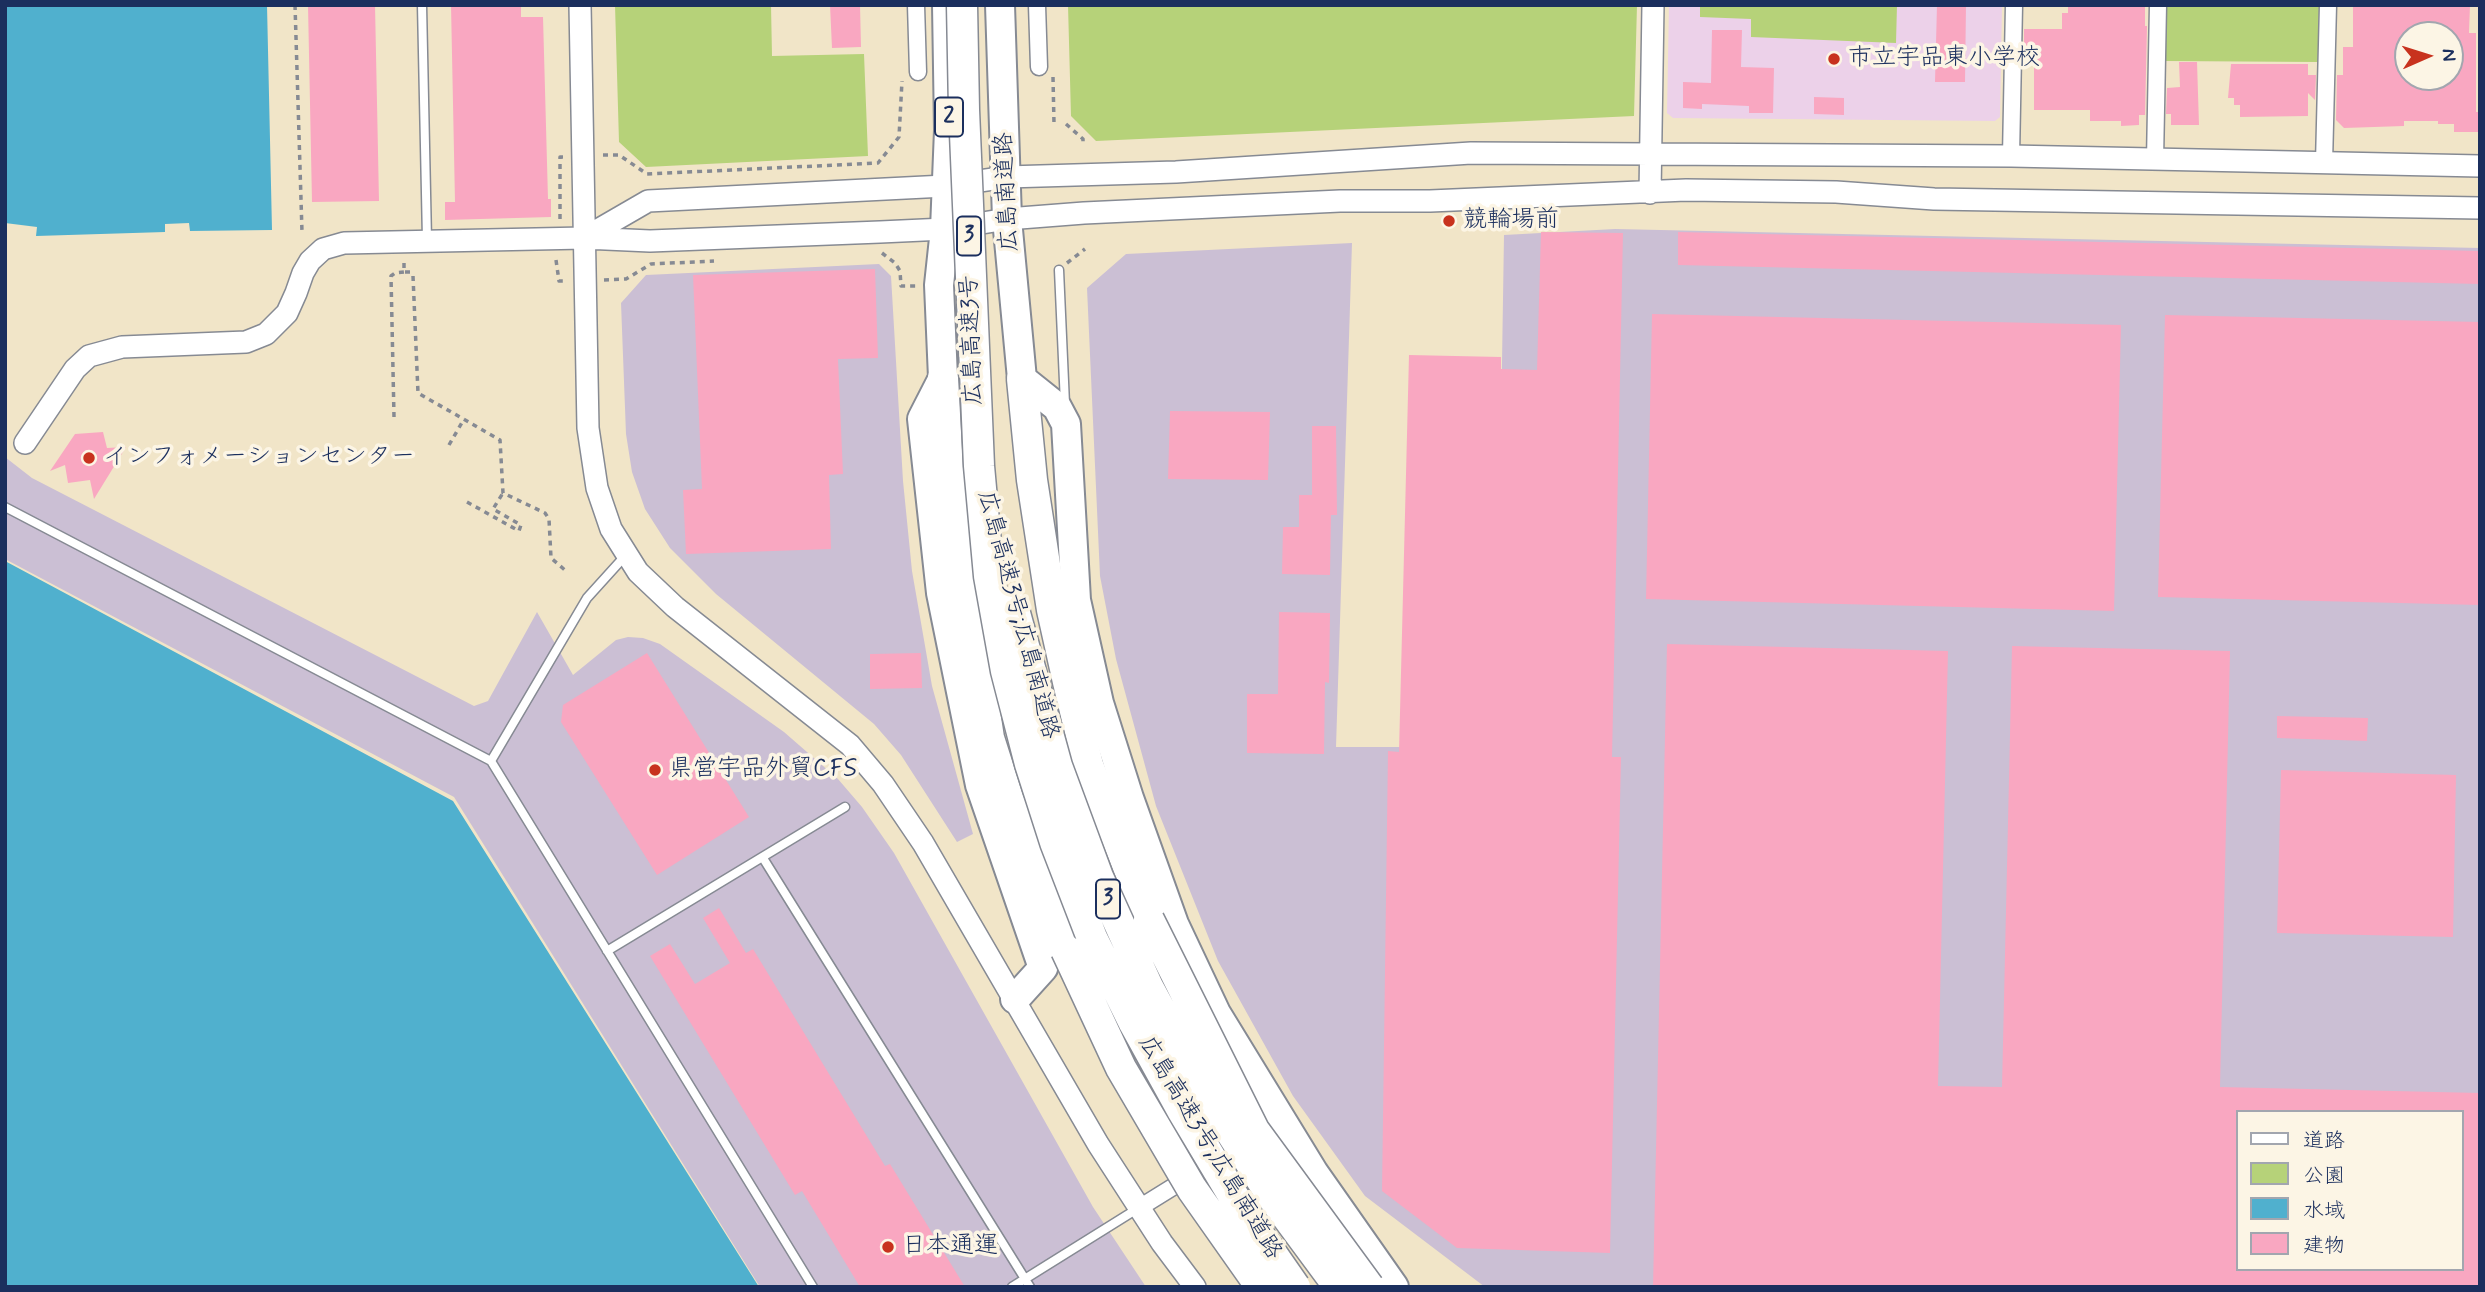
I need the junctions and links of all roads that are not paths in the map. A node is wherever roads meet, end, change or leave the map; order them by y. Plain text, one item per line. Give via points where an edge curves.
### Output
1 (422, 5) edge
2 (580, 5) edge
3 (916, 5) edge
4 (1037, 5) edge
5 (1653, 5) edge
6 (2014, 5) edge
7 (2158, 5) edge
8 (2328, 5) edge
9 (1002, 7) edge
10 (946, 9) edge
11 (1039, 67) dead end
12 (918, 72) dead end
13 (1651, 153) junction
14 (2011, 156) junction
15 (2155, 160) junction
16 (2324, 163) junction
17 (2480, 166) edge
18 (1007, 177) junction
19 (945, 186) junction
20 (1650, 193) junction
21 (2480, 208) edge
22 (1007, 219) junction
23 (945, 229) junction
24 (584, 238) junction
25 (427, 242) junction
26 (1059, 270) dead end
27 (943, 378) junction
28 (1022, 379) junction
29 (1066, 424) junction
30 (25, 443) dead end
31 (979, 466) junction
32 (5, 508) edge
33 (627, 554) junction
34 (491, 761) junction
35 (845, 807) dead end
36 (763, 858) junction
37 (607, 951) junction
38 (1015, 999) junction
39 (1280, 1120) junction
40 (1139, 1208) junction
41 (1028, 1283) edge
42 (813, 1287) edge
43 (1012, 1287) edge
44 (1195, 1287) edge
45 (1261, 1287) edge
46 (1295, 1287) edge
47 (1339, 1287) edge
48 (1369, 1287) edge
49 (1394, 1287) edge

1 - 25 lane
2 - 24 street
3 - 12 street
4 - 11 street
5 - 13 street
6 - 14 street
7 - 15 street
8 - 16 street
9 - 18 highway, 広島南道路
10 - 19 highway, 2 via 949,130
10 - 31 highway, 広島高速3号 / 3, bridge via 964,110
13 - 14 street
13 - 18 street via 1471,153 1163,173
13 - 20 street
14 - 15 street
15 - 16 street
16 - 17 street
18 - 19 street
18 - 22 highway, 広島南道路
19 - 23 highway, 2
19 - 24 street via 648,201
20 - 21 street via 1836,192 1934,199
20 - 22 street via 1340,201
22 - 23 street
22 - 28 highway, 広島南道路
23 - 24 street via 650,241
23 - 27 highway, 2 via 939,285
24 - 25 street
24 - 33 street via 588,428 597,488 611,529
25 - 30 street via 344,243 323,249 303,273 287,313 266,334 246,342 122,347 89,356 75,369
26 - 29 lane
27 - 38 highway via 922,419 942,593 980,785 1043,968
27 - 45 highway, bridge via 948,469 989,738 1008,798 1066,950 1121,1068 1192,1189
28 - 29 highway via 1056,407
28 - 48 highway, bridge via 1052,610 1088,765 1149,920 1254,1130
29 - 39 highway via 1076,600 1129,798 1174,924 1216,1013
31 - 46 highway, 広島高速3号;広島南道路 / 3, bridge via 989,576 1006,671 1030,764 1092,938 1182,1110
31 - 47 highway, 広島高速3号;広島南道路 / 3, bridge via 1026,659 1057,766 1098,877 1148,987 1202,1087 1271,1195
32 - 34 lane
33 - 34 lane via 587,598
33 - 38 street via 638,572 676,607 850,745 923,843
34 - 37 lane
35 - 36 lane
36 - 37 lane
36 - 41 lane
37 - 42 lane
38 - 40 street
39 - 40 street
39 - 49 highway
40 - 41 lane
40 - 44 street
41 - 43 lane

